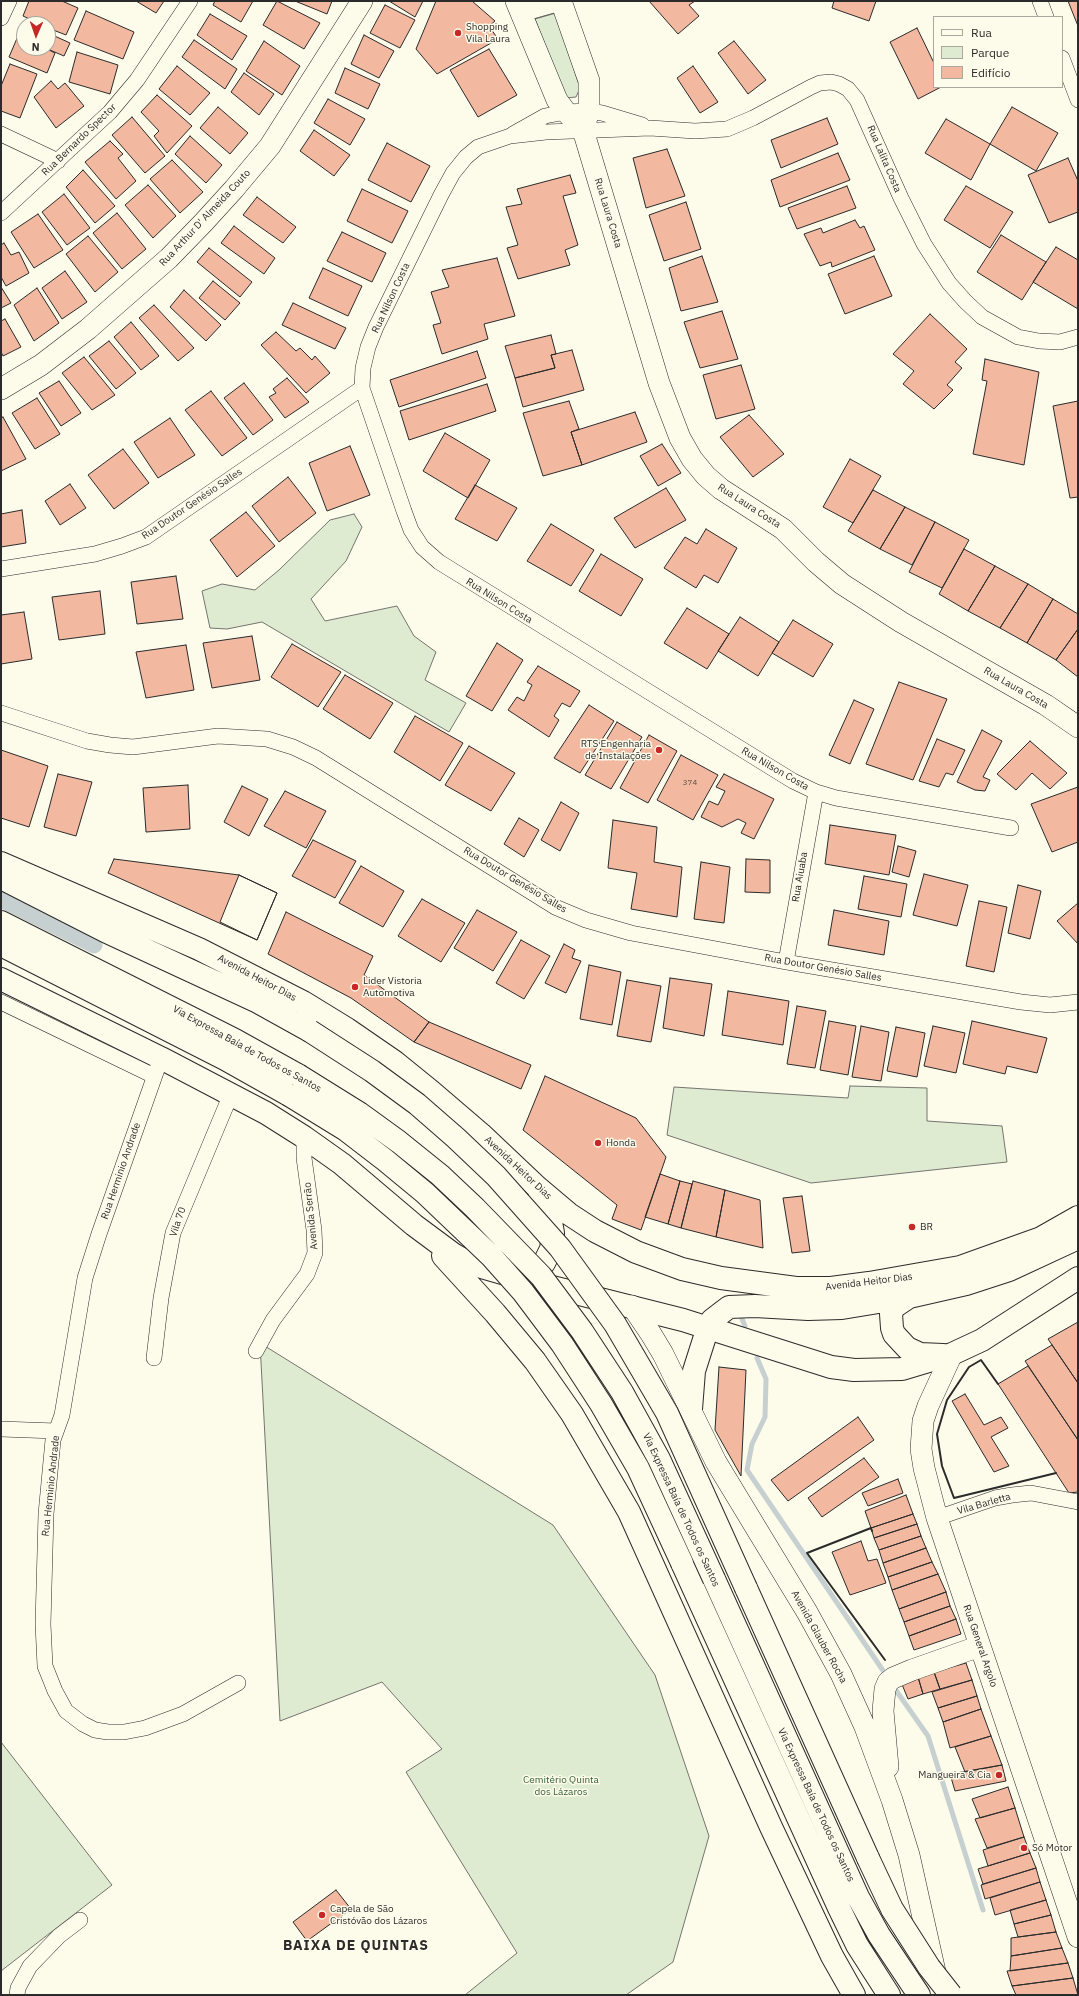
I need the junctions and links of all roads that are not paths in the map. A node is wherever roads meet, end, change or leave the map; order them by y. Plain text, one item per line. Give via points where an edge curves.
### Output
1 (9, 1) edge
2 (190, 1) edge
3 (362, 1) edge
4 (557, 1) edge
5 (561, 1) edge
6 (1040, 1) edge
7 (519, 6) edge
8 (1046, 16) edge
9 (1, 18) edge
10 (1063, 61) edge
11 (1078, 100) edge
12 (566, 112) junction
13 (586, 121) junction
14 (1, 134) edge
15 (510, 136) junction
16 (58, 161) junction
17 (1, 213) edge
18 (1078, 337) edge
19 (362, 388) junction
20 (1, 389) edge
21 (1, 569) edge
22 (1, 713) edge
23 (1078, 727) edge
24 (816, 792) junction
25 (1011, 828) dead end
26 (1, 863) edge
27 (1, 878) edge
28 (1, 922) edge
29 (1, 945) edge
30 (786, 962) junction
31 (1, 979) edge
32 (1, 1002) edge
33 (1078, 1002) edge
34 (158, 1067) junction
35 (232, 1094) junction
36 (304, 1137) junction
37 (537, 1187) junction
38 (1078, 1217) edge
39 (414, 1225) junction
40 (1078, 1238) edge
41 (1078, 1278) edge
42 (521, 1279) junction
43 (909, 1297) junction
44 (632, 1306) junction
45 (708, 1327) junction
46 (256, 1351) dead end
47 (952, 1354) junction
48 (154, 1358) dead end
49 (690, 1409) junction
50 (1, 1429) edge
51 (56, 1431) junction
52 (1078, 1502) edge
53 (937, 1518) junction
54 (980, 1646) junction
55 (238, 1683) dead end
56 (892, 1800) junction
57 (1073, 1902) edge
58 (80, 1920) dead end
59 (1078, 1937) edge
60 (18, 1995) edge
61 (854, 1995) edge
62 (889, 1995) edge
63 (919, 1995) edge
64 (940, 1995) edge
65 (952, 1995) edge

1 - 9 street
2 - 16 street, Rua Bernardo Spector via 137,80 110,112
3 - 20 street, Rua Arthur D' Almeida Couto via 270,146 203,223 169,258 88,329 41,365
4 - 7 street
5 - 13 street, Rua Laura Costa via 589,81
6 - 8 street
7 - 12 street, Rua Laura Costa via 551,87
10 - 11 street
12 - 13 street, Rua Laura Costa
12 - 15 street, Rua Nilson Costa via 533,121
13 - 15 street, Rua Nilson Costa via 546,132
13 - 18 street, Rua Lalita Costa via 695,131 727,129 820,83 839,84 848,89 857,100 924,244 949,283 965,301 982,317 1018,337 1053,342
13 - 23 street, Rua Laura Costa via 659,382 680,438 697,465 721,489 783,529 842,584 901,622 1046,705
14 - 16 street
15 - 19 street, Rua Nilson Costa via 478,148 466,157 453,173 376,327 363,368
16 - 17 street, Rua Bernardo Spector
19 - 21 street, Rua Doutor Genésio Salles via 146,537 95,554
19 - 24 street, Rua Nilson Costa via 411,530 422,547 439,562 793,781
22 - 30 street, Rua Doutor Genésio Salles via 110,746 133,747 218,736 267,739 293,747 316,758 555,907 586,920 631,933
24 - 25 street, Rua Nilson Costa via 836,798
24 - 30 street, Rua Aiuaba
26 - 37 main road, Avenida Heitor Dias via 199,948 347,1029 395,1062 432,1092
27 - 65 main road, bridge via 105,931 218,983 310,1031 372,1070 456,1138 496,1176 560,1248 615,1324 667,1413 892,1909 929,1967
28 - 63 main road, Via Expressa Baía de Todos os Santos, bridge via 235,1040 359,1113 440,1175 540,1276 582,1331 622,1392 659,1459 837,1851 879,1935
29 - 62 main road, Via Expressa Baía de Todos os Santos, bridge via 225,1059 346,1130 419,1189 470,1235 522,1292 562,1344 638,1468 817,1862 857,1945
30 - 33 street, Rua Doutor Genésio Salles via 1021,1002 1050,1005
31 - 34 main road
32 - 34 street
34 - 35 main road
34 - 51 street, Rua Herminio Andrade via 85,1278 62,1415
35 - 36 main road
35 - 48 street, Vila 70 via 173,1233 161,1298
36 - 39 main road via 342,1164
36 - 46 street, Avenida Serrão via 315,1253 306,1274 273,1320
37 - 38 main road, Avenida Heitor Dias via 569,1214 636,1252 682,1269 721,1278 796,1288 831,1288 960,1267 1041,1238
37 - 42 main road via 549,1211 553,1233 551,1249 544,1263
39 - 42 main road via 471,1264
39 - 61 main road via 495,1313 535,1361 597,1455 629,1512 771,1827 832,1956
40 - 43 main road via 1009,1270 966,1284
41 - 47 main road via 982,1340
42 - 44 main road
43 - 45 main road via 842,1308 729,1307 712,1320
43 - 47 main road via 894,1307 891,1314 894,1334 908,1348 920,1354
44 - 45 main road
44 - 49 street, Avenida Glauber Rocha via 652,1334
45 - 47 main road via 806,1360 854,1370 902,1369
45 - 49 main road via 694,1371
47 - 53 street, Rua General Argolo via 928,1406 922,1436 924,1468
49 - 56 street, Avenida Glauber Rocha via 716,1462 808,1612 841,1674 865,1727
50 - 51 street
51 - 55 street, Rua Herminio Andrade via 46,1514 43,1645 47,1671 66,1711 95,1730 124,1732 145,1728 183,1714
52 - 53 street, Vila Barletta via 1031,1493 1012,1495 995,1498
53 - 54 street, Rua General Argolo
54 - 56 street via 912,1670 888,1682 883,1711
54 - 57 street, Rua General Argolo
56 - 64 street, Avenida Glauber Rocha via 909,1855
57 - 59 street, Rua General Argolo
58 - 60 street via 40,1953 24,1975

